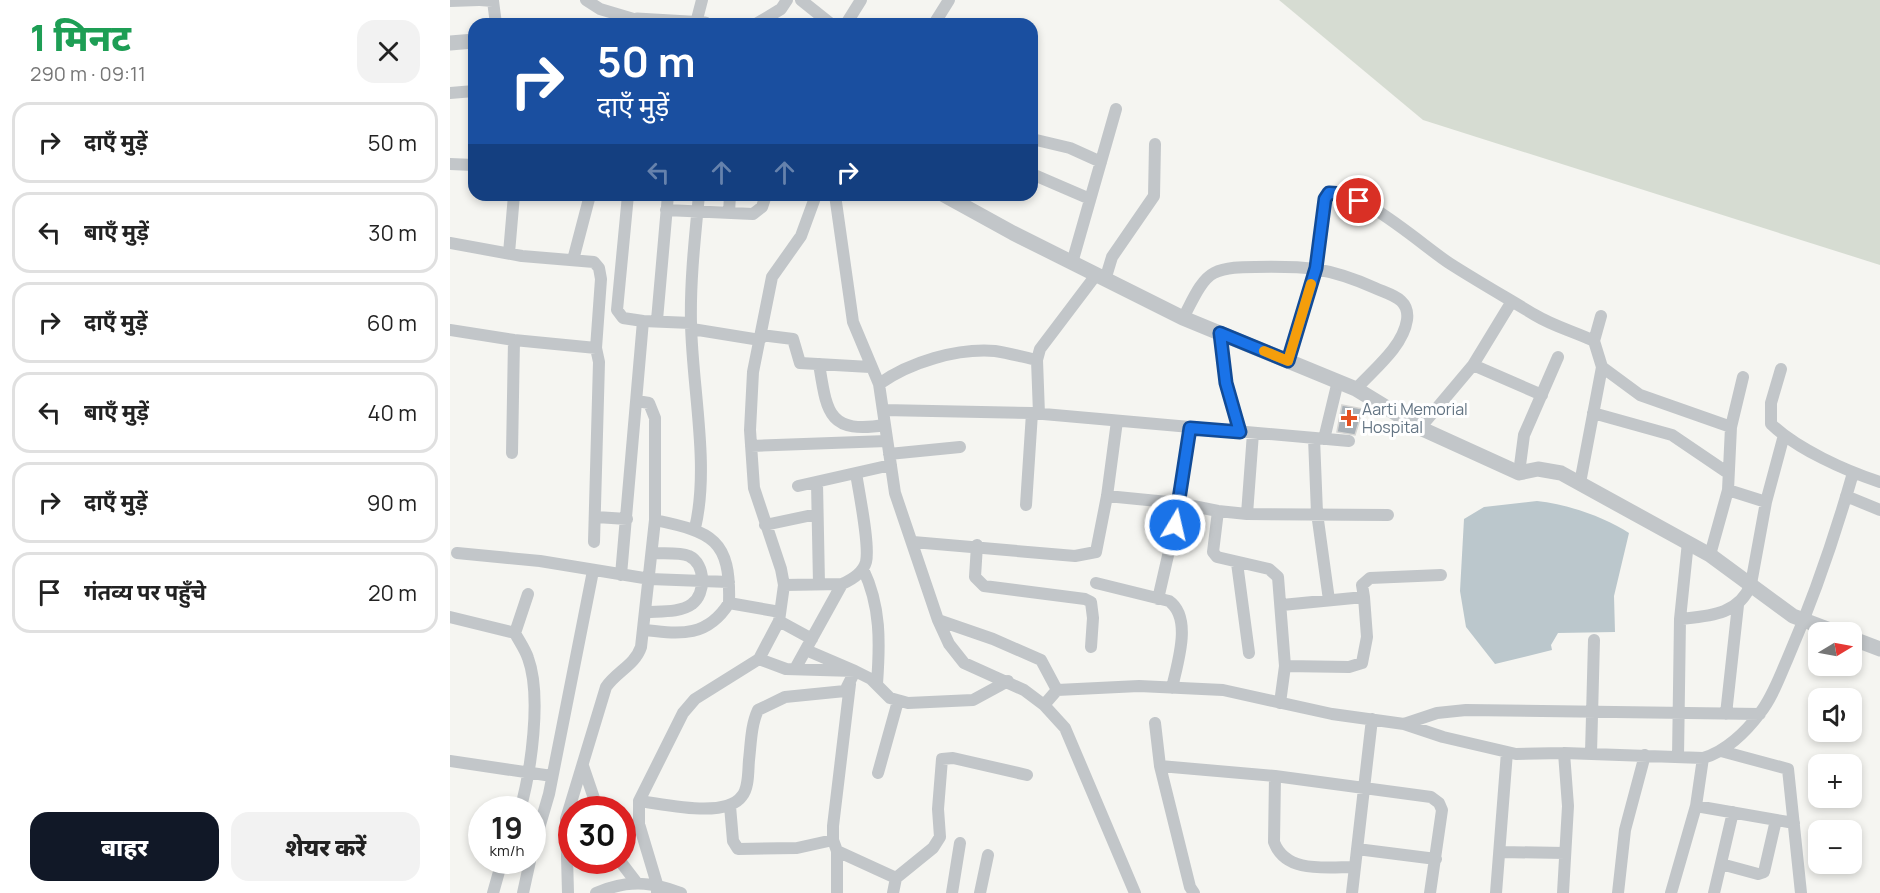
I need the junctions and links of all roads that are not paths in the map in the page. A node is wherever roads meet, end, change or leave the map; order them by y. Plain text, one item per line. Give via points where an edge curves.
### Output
1 (479, 0) edge
2 (586, 0) edge
3 (702, 0) edge
4 (787, 0) edge
5 (801, 0) edge
6 (861, 0) edge
7 (949, 0) edge
8 (450, 1) edge
9 (495, 18) edge
10 (619, 18) edge
11 (692, 18) edge
12 (766, 18) edge
13 (824, 18) edge
14 (850, 18) edge
15 (938, 18) edge
16 (468, 41) edge
17 (450, 43) edge
18 (468, 92) edge
19 (450, 93) edge
20 (1116, 109) dead end
21 (1038, 141) edge
22 (1155, 144) dead end
23 (1101, 162) junction
24 (450, 164) edge
25 (468, 165) edge
26 (1038, 177) edge
27 (1090, 199) junction
28 (513, 201) edge
29 (589, 201) edge
30 (627, 201) edge
31 (667, 201) edge
32 (698, 201) edge
33 (730, 201) edge
34 (763, 201) edge
35 (814, 201) edge
36 (832, 201) edge
37 (835, 201) edge
38 (955, 201) edge
39 (666, 210) junction
40 (697, 212) junction
41 (837, 212) junction
42 (729, 213) junction
43 (450, 243) edge
44 (509, 253) junction
45 (573, 260) junction
46 (1072, 263) junction
47 (1316, 268) junction
48 (1100, 277) junction
49 (1512, 301) junction
50 (1601, 316) dead end
51 (1183, 318) junction
52 (657, 320) junction
53 (643, 321) junction
54 (691, 326) junction
55 (450, 330) edge
56 (1220, 333) junction
57 (760, 337) junction
58 (514, 340) junction
59 (1594, 341) junction
60 (596, 348) junction
61 (1558, 357) dead end
62 (1037, 360) junction
63 (1288, 361) junction
64 (819, 364) junction
65 (1473, 365) junction
66 (1602, 366) junction
67 (870, 367) junction
68 (1782, 369) dead end
69 (1743, 377) dead end
70 (1338, 381) junction
71 (879, 384) junction
72 (1356, 389) junction
73 (1542, 395) junction
74 (636, 401) junction
75 (883, 410) junction
76 (1593, 413) junction
77 (1036, 414) junction
78 (1117, 421) junction
79 (885, 424) junction
80 (1731, 427) junction
81 (1190, 428) junction
82 (1420, 428) junction
83 (1240, 432) junction
84 (1254, 433) junction
85 (1784, 435) junction
86 (1319, 438) junction
87 (1349, 441) dead end
88 (751, 446) junction
89 (960, 447) dead end
90 (512, 453) dead end
91 (889, 454) junction
92 (1519, 472) junction
93 (856, 473) junction
94 (1728, 473) junction
95 (1853, 473) junction
96 (1880, 482) edge
97 (817, 483) junction
98 (1580, 483) junction
99 (798, 486) dead end
100 (1728, 490) junction
101 (1107, 496) junction
102 (1846, 496) junction
103 (1766, 502) junction
104 (1178, 503) junction
105 (1026, 505) dead end
106 (1880, 510) edge
107 (1218, 511) junction
108 (1317, 513) junction
109 (818, 514) junction
110 (1247, 514) junction
111 (1388, 515) dead end
112 (596, 517) junction
113 (627, 519) junction
114 (654, 520) junction
115 (765, 525) junction
116 (695, 528) junction
117 (594, 542) dead end
118 (913, 542) junction
119 (1688, 542) junction
120 (977, 546) junction
121 (457, 553) dead end
122 (652, 553) junction
123 (1710, 555) junction
124 (1237, 563) junction
125 (863, 569) junction
126 (593, 571) junction
127 (621, 575) junction
128 (1441, 575) dead end
129 (650, 579) junction
130 (703, 581) junction
131 (729, 582) junction
132 (1096, 583) dead end
133 (819, 584) junction
134 (842, 584) junction
135 (1751, 584) junction
136 (784, 585) junction
137 (528, 594) dead end
138 (1364, 597) junction
139 (1158, 599) junction
140 (1329, 600) junction
141 (729, 603) junction
142 (1282, 605) junction
143 (1738, 605) junction
144 (646, 612) junction
145 (780, 616) junction
146 (450, 617) edge
147 (1680, 619) junction
148 (938, 620) junction
149 (1804, 620) junction
150 (1809, 622) edge
151 (644, 630) junction
152 (515, 633) junction
153 (1594, 640) dead end
154 (1862, 642) edge
155 (809, 644) junction
156 (1091, 647) dead end
157 (1880, 649) edge
158 (1249, 653) dead end
159 (759, 659) junction
160 (1285, 666) junction
161 (795, 669) junction
162 (855, 671) junction
163 (1008, 681) junction
164 (850, 684) junction
165 (877, 684) junction
166 (1172, 688) junction
167 (1057, 690) junction
168 (898, 702) junction
169 (1280, 703) junction
170 (1044, 705) junction
171 (1593, 711) junction
172 (1678, 714) junction
173 (1726, 714) junction
174 (1760, 714) junction
175 (1371, 719) junction
176 (1155, 723) dead end
177 (1404, 724) junction
178 (1720, 751) junction
179 (1506, 752) junction
180 (1564, 753) junction
181 (1591, 753) junction
182 (1645, 755) junction
183 (1678, 757) junction
184 (1703, 758) junction
185 (450, 761) edge
186 (583, 766) junction
187 (1160, 766) junction
188 (527, 771) junction
189 (878, 772) dead end
190 (1027, 775) dead end
191 (552, 776) junction
192 (1275, 776) junction
193 (1363, 789) junction
194 (523, 796) edge
195 (593, 796) edge
196 (546, 799) edge
197 (639, 801) junction
198 (730, 806) junction
199 (1696, 806) junction
200 (1732, 812) junction
201 (1776, 820) junction
202 (1794, 823) junction
203 (960, 843) dead end
204 (835, 845) junction
205 (1357, 849) junction
206 (1500, 852) junction
207 (1565, 853) junction
208 (988, 855) dead end
209 (1436, 859) junction
210 (1721, 864) junction
211 (1355, 867) junction
212 (498, 874) edge
213 (527, 874) edge
214 (630, 874) edge
215 (896, 878) junction
216 (636, 882) junction
217 (657, 889) edge
218 (493, 893) edge
219 (522, 893) edge
220 (568, 893) edge
221 (596, 893) edge
222 (681, 893) edge
223 (837, 893) edge
224 (892, 893) edge
225 (952, 893) edge
226 (980, 893) edge
227 (1135, 893) edge
228 (1194, 893) edge
229 (1352, 893) edge
230 (1430, 893) edge
231 (1496, 893) edge
232 (1563, 893) edge
233 (1618, 893) edge
234 (1671, 893) edge
235 (1713, 893) edge
236 (1801, 893) edge

1 - 8 street
1 - 9 street via 492,1
2 - 10 street
3 - 11 street
4 - 12 street
5 - 13 street
6 - 14 street
7 - 15 street
16 - 17 street
18 - 19 street
20 - 23 street
21 - 23 street via 1070,148
22 - 48 street via 1154,196
23 - 27 street
24 - 25 street
26 - 27 street
27 - 46 street
28 - 44 street
29 - 45 street
30 - 53 street via 616,310 623,318
31 - 39 street
32 - 40 street
33 - 42 street
34 - 42 street via 753,214
35 - 57 street via 801,236 772,277
36 - 41 street
37 - 41 street
38 - 46 street
39 - 40 street
39 - 52 street
40 - 42 street
40 - 54 street
41 - 67 street via 854,322
43 - 44 street
44 - 45 street
45 - 60 street via 594,262 599,268
46 - 48 street
47 - 49 street via 1325,199 1336,192 1389,219 1449,263
47 - 51 street via 1241,267 1213,273
47 - 63 street
47 - 72 street via 1400,299 1406,307 1407,320 1400,339
48 - 51 street
48 - 62 street via 1046,340
49 - 59 street
49 - 65 street
50 - 59 street
51 - 56 street
52 - 53 street
52 - 54 street
53 - 74 street
54 - 57 street
54 - 116 street via 699,441
55 - 58 street
56 - 63 street
56 - 83 street via 1226,383
57 - 64 street via 793,339 800,363
57 - 88 street via 753,372
58 - 60 street
58 - 90 street
59 - 66 street
60 - 112 street
61 - 73 street
62 - 71 street via 986,351 949,355 907,369
62 - 77 street
63 - 70 street
64 - 67 street
64 - 79 street via 826,407 840,422 854,429
65 - 73 street
65 - 82 street
66 - 76 street
66 - 80 street via 1640,395
67 - 71 street
68 - 85 street via 1770,412 1771,424
69 - 80 street
70 - 72 street
70 - 86 street
71 - 75 street
72 - 82 street
73 - 92 street via 1524,435
74 - 113 street
74 - 114 street via 650,403 654,410
75 - 77 street
75 - 79 street
76 - 94 street via 1672,435
76 - 98 street
77 - 78 street
77 - 105 street
78 - 81 street
78 - 101 street
79 - 91 street
80 - 94 street
81 - 83 street
81 - 104 street
82 - 92 street
83 - 84 street
84 - 86 street
84 - 110 street
85 - 95 street
85 - 103 street
86 - 87 street
86 - 108 street
88 - 91 street
88 - 115 street via 755,496
89 - 91 street
91 - 93 street
91 - 118 street via 895,493
92 - 98 street via 1561,473
93 - 97 street
93 - 125 street via 866,550
94 - 100 street
95 - 96 street
95 - 102 street
97 - 99 street
97 - 109 street
98 - 119 street
100 - 103 street
100 - 123 street
101 - 104 street
101 - 120 street via 1096,552 1076,556
102 - 106 street
102 - 149 street
103 - 135 street
104 - 107 street
104 - 139 street
107 - 110 street
107 - 124 street via 1214,552
108 - 110 street
108 - 111 street
108 - 140 street
109 - 115 street
109 - 133 street
112 - 113 street
112 - 117 street
113 - 127 street
114 - 116 street
114 - 122 street
115 - 136 street
116 - 131 street via 713,539 719,548
118 - 120 street
118 - 148 street
119 - 123 street
119 - 147 street
120 - 156 street via 975,577 984,586 1091,602
121 - 126 street
122 - 129 street
122 - 130 street via 691,557 697,562
123 - 135 street
124 - 142 street via 1274,572
124 - 158 street
125 - 134 street
125 - 165 street via 878,617
126 - 127 street
126 - 191 street
127 - 129 street
128 - 138 street via 1370,578 1362,585
129 - 130 street
129 - 144 street
130 - 131 street
130 - 144 street via 693,604
131 - 141 street
132 - 139 street
133 - 134 street
133 - 136 street
134 - 155 street
135 - 143 street
135 - 149 street
136 - 145 street
137 - 152 street
138 - 140 street
138 - 160 street via 1367,637 1362,663 1349,667
139 - 166 street via 1175,606 1180,617 1181,644
140 - 142 street
141 - 145 street
141 - 151 street via 715,621 701,629 679,633
142 - 160 street
143 - 147 street via 1718,614
143 - 173 street
144 - 151 street
145 - 155 street
145 - 159 street
146 - 152 street
147 - 172 street
148 - 163 street via 949,644 964,663
148 - 167 street via 1041,660
149 - 150 street
149 - 174 street
151 - 186 street via 639,654 606,687
152 - 188 street via 528,658 532,681
153 - 171 street
154 - 157 street
155 - 161 street
155 - 162 street
159 - 161 street
159 - 197 street via 695,699 683,713
160 - 169 street
161 - 162 street
162 - 164 street
162 - 165 street
163 - 168 street via 973,700
163 - 170 street
164 - 198 street via 841,693 785,697 758,710 744,794
164 - 204 street
165 - 168 street
166 - 167 street
166 - 169 street via 1223,690
167 - 170 street
168 - 189 street
169 - 175 street
170 - 227 street via 1065,728
171 - 172 street
171 - 177 street via 1449,711
171 - 181 street
172 - 173 street
172 - 183 street
173 - 174 street
174 - 178 street
175 - 177 street
175 - 193 street
176 - 187 street
177 - 179 street
178 - 184 street
178 - 202 street via 1788,769
179 - 180 street
179 - 206 street
180 - 181 street
180 - 207 street via 1568,806
181 - 182 street
182 - 183 street
182 - 233 street via 1625,830
183 - 184 street
184 - 199 street
185 - 188 street
186 - 195 street
186 - 220 street via 566,819
187 - 192 street
187 - 228 street
188 - 191 street
188 - 194 street
190 - 215 street via 953,758 942,759 940,837 933,848
191 - 196 street
192 - 193 street
192 - 211 street via 1277,851 1302,866
193 - 205 street
193 - 209 street via 1431,797 1439,803
197 - 198 street via 697,808
197 - 217 street via 639,824
198 - 204 street via 733,841 738,849
199 - 200 street
199 - 234 street
200 - 201 street
200 - 210 street
201 - 202 street
201 - 210 street via 1764,873
202 - 236 street
203 - 225 street
204 - 215 street
204 - 223 street
205 - 209 street
205 - 211 street
206 - 207 street
206 - 231 street
207 - 232 street
208 - 226 street
209 - 230 street
210 - 235 street
211 - 229 street
212 - 218 street
213 - 219 street
214 - 216 street
215 - 224 street
216 - 217 street
216 - 221 street
217 - 222 street

